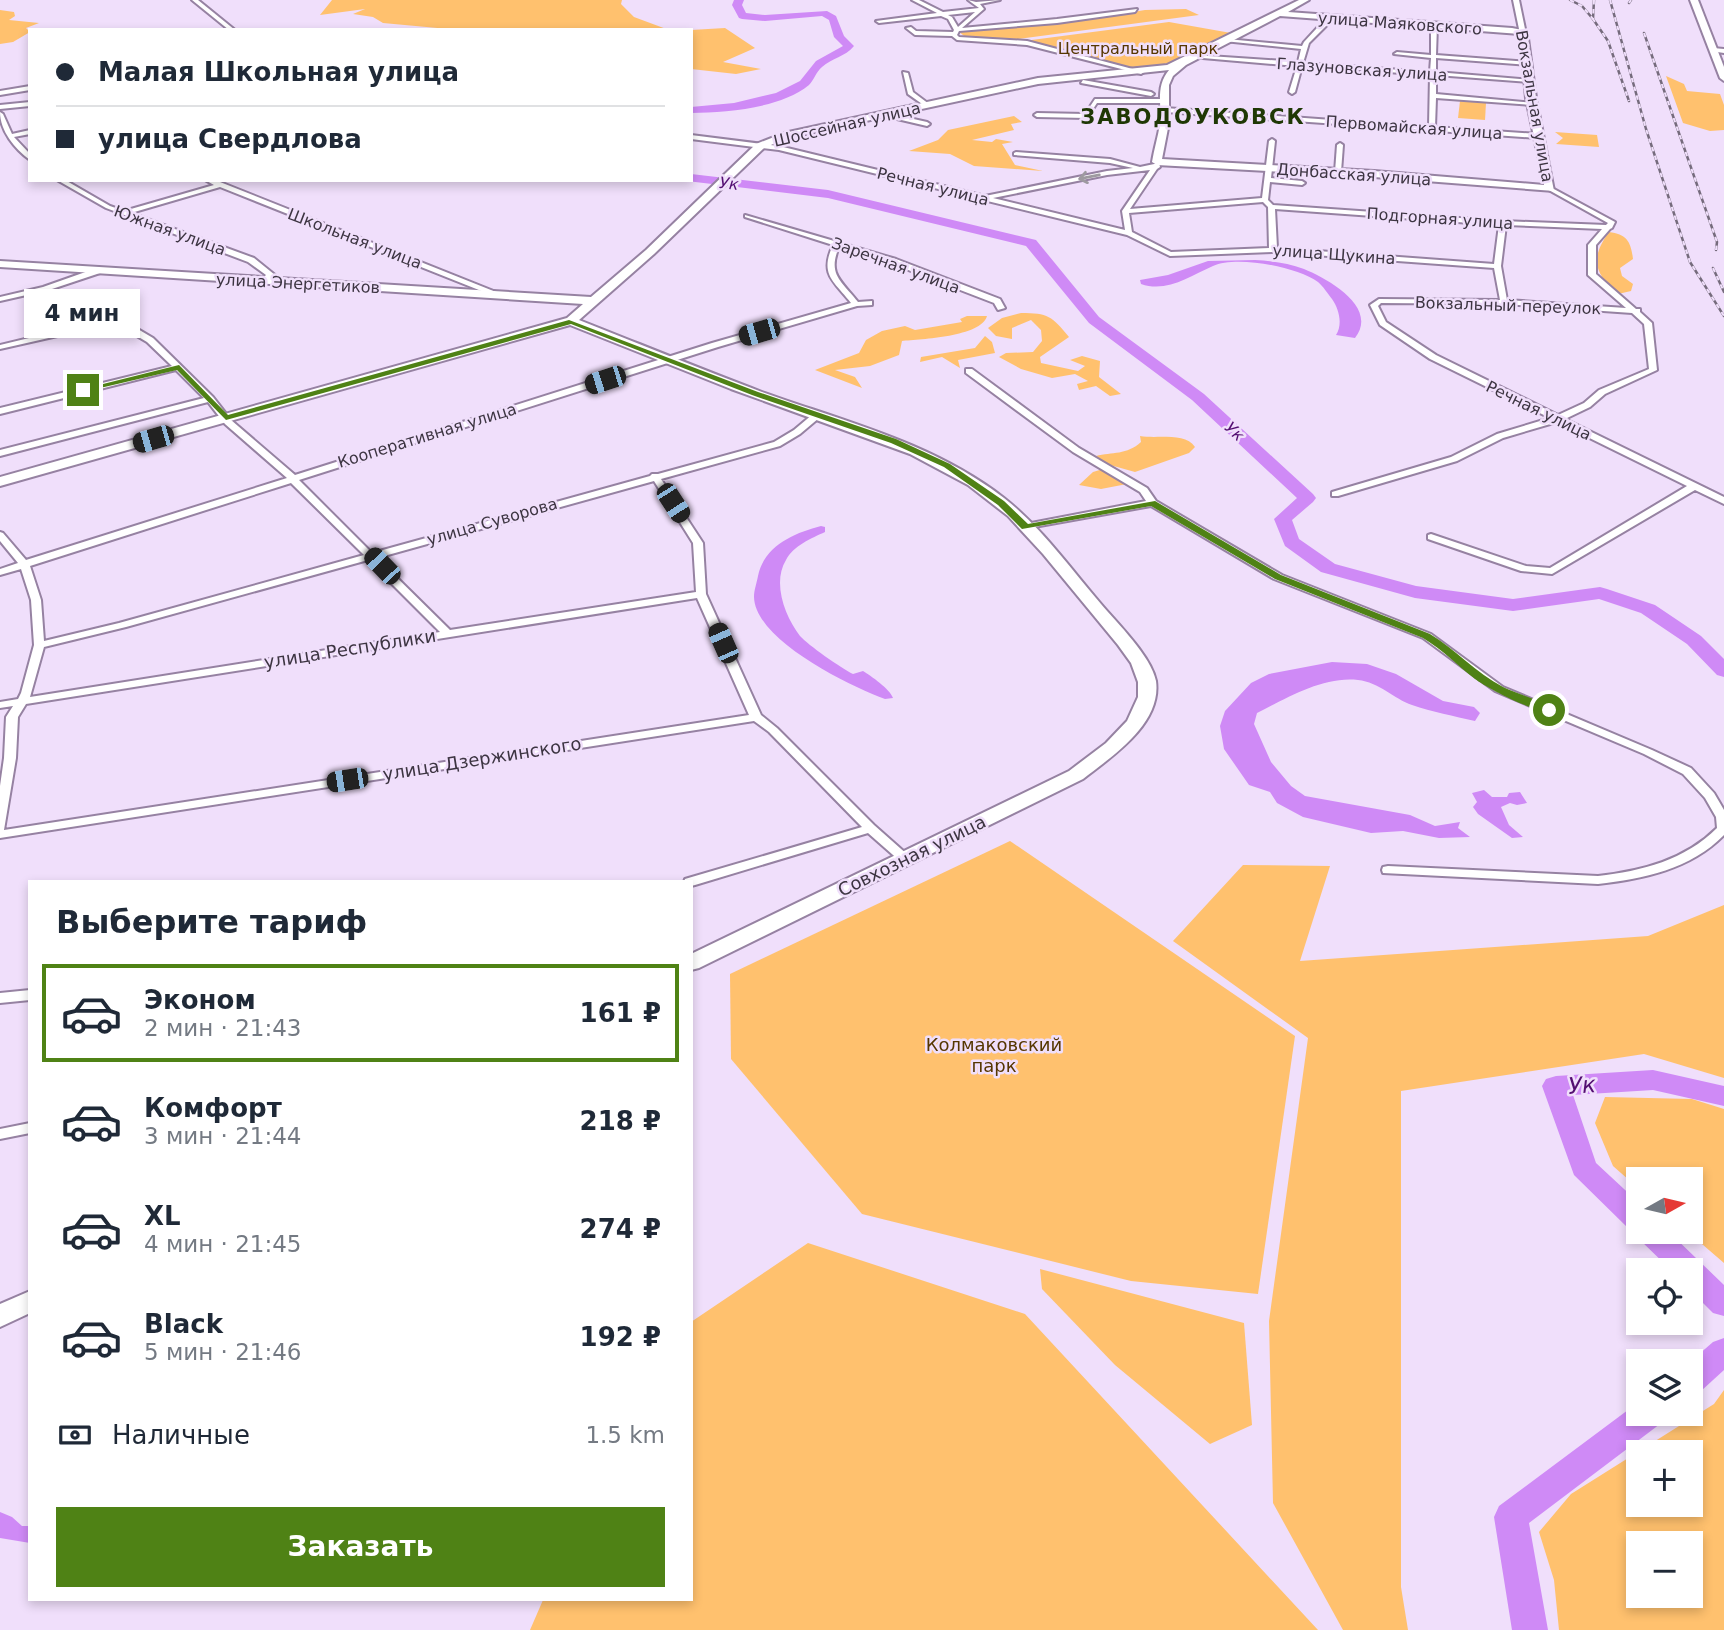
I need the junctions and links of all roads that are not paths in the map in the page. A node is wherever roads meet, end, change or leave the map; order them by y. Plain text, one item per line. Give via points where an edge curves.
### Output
1 (195, 0) edge
2 (915, 0) edge
3 (997, 0) edge
4 (1305, 0) edge
5 (1516, 0) edge
6 (1694, 0) edge
7 (976, 4) edge
8 (1135, 10) dead end
9 (942, 13) junction
10 (1279, 14) junction
11 (1328, 18) junction
12 (879, 21) dead end
13 (1434, 25) junction
14 (230, 28) edge
15 (909, 28) dead end
16 (956, 32) junction
17 (1520, 32) junction
18 (1227, 41) junction
19 (1304, 48) junction
20 (1713, 50) junction
21 (1724, 51) edge
22 (1397, 54) dead end
23 (1194, 57) junction
24 (1435, 57) junction
25 (1183, 63) junction
26 (1528, 63) junction
27 (1299, 65) junction
28 (1141, 72) junction
29 (905, 73) dead end
30 (1434, 74) junction
31 (1724, 78) edge
32 (1529, 80) junction
33 (1083, 82) dead end
34 (1164, 82) junction
35 (28, 88) edge
36 (1292, 92) dead end
37 (0, 93) edge
38 (1434, 96) junction
39 (1163, 103) junction
40 (1532, 103) junction
41 (28, 104) edge
42 (927, 105) junction
43 (0, 107) edge
44 (0, 114) edge
45 (882, 114) junction
46 (1037, 115) dead end
47 (927, 124) dead end
48 (1432, 129) junction
49 (28, 132) edge
50 (10, 136) junction
51 (1538, 136) junction
52 (693, 137) edge
53 (1272, 141) dead end
54 (1340, 145) dead end
55 (760, 146) junction
56 (26, 150) edge
57 (1016, 154) dead end
58 (1157, 164) junction
59 (1140, 168) junction
60 (1267, 168) junction
61 (1338, 172) junction
62 (1266, 180) junction
63 (64, 182) edge
64 (213, 182) edge
65 (1302, 183) dead end
66 (220, 185) junction
67 (1550, 190) junction
68 (982, 198) junction
69 (1265, 200) junction
70 (1271, 207) junction
71 (1125, 211) junction
72 (123, 213) junction
73 (747, 216) dead end
74 (1503, 223) junction
75 (1610, 227) junction
76 (1129, 233) junction
77 (837, 243) junction
78 (1273, 250) junction
79 (1170, 254) joint
80 (0, 264) edge
81 (1497, 265) junction
82 (97, 271) junction
83 (264, 281) junction
84 (44, 289) junction
85 (502, 296) junction
86 (0, 299) edge
87 (597, 301) junction
88 (1379, 301) joint
89 (1504, 302) junction
90 (856, 303) junction
91 (869, 303) dead end
92 (1001, 308) dead end
93 (1637, 311) junction
94 (116, 320) junction
95 (571, 321) junction
96 (0, 347) edge
97 (669, 360) junction
98 (179, 367) junction
99 (969, 371) dead end
100 (210, 399) junction
101 (0, 411) edge
102 (817, 415) junction
103 (226, 418) junction
104 (1559, 418) junction
105 (0, 453) edge
106 (655, 476) junction
107 (292, 478) junction
108 (0, 482) edge
109 (1693, 486) junction
110 (1335, 494) dead end
111 (1724, 501) edge
112 (1152, 503) junction
113 (1026, 527) junction
114 (0, 535) edge
115 (1431, 537) dead end
116 (371, 555) junction
117 (24, 564) junction
118 (0, 572) edge
119 (701, 594) junction
120 (447, 633) junction
121 (39, 645) junction
122 (20, 702) junction
123 (0, 705) edge
124 (756, 718) junction
125 (0, 827) edge
126 (870, 828) junction
127 (0, 834) edge
128 (905, 859) junction
129 (1388, 870) dead end
130 (693, 881) edge
131 (693, 962) edge
132 (28, 996) edge
133 (0, 998) edge
134 (28, 1128) edge
135 (0, 1134) edge
136 (28, 1302) edge
137 (0, 1316) edge

1 - 14 street
2 - 9 street
3 - 7 street
4 - 10 street, Шоссейная улица
5 - 17 street, Вокзальная улица
6 - 20 street
7 - 9 street
7 - 16 street
8 - 16 street
9 - 12 street
9 - 16 street
10 - 11 street, улица Маяковского
10 - 18 street, Шоссейная улица
11 - 13 street, улица Маяковского
11 - 19 street
13 - 17 street, улица Маяковского
13 - 24 street
15 - 16 street via 915,33
16 - 28 street via 957,38 1027,44
17 - 26 street, Вокзальная улица via 1524,33
18 - 19 street
18 - 23 street, Шоссейная улица
19 - 27 street
20 - 21 street
20 - 31 street
22 - 24 street
23 - 25 street, Шоссейная улица
23 - 27 street, Глазуновская улица
24 - 26 street
24 - 30 street
25 - 28 street, Шоссейная улица
25 - 34 street
26 - 32 street, Вокзальная улица
27 - 30 street, Глазуновская улица
27 - 36 street
28 - 34 street
28 - 42 street, Шоссейная улица via 1038,81
29 - 42 street via 909,93
30 - 32 street, Глазуновская улица
30 - 38 street
32 - 40 street, Вокзальная улица
33 - 39 street
34 - 39 street
35 - 37 street
38 - 40 street
38 - 48 street
39 - 46 street, Первомайская улица via 1095,101 1087,116
39 - 48 street, Первомайская улица
39 - 58 street
40 - 51 street, Вокзальная улица
41 - 43 street
42 - 45 street, Шоссейная улица
44 - 50 street
45 - 47 street
45 - 55 street, Шоссейная улица via 784,136
48 - 51 street, Первомайская улица
49 - 50 street
50 - 56 street
51 - 67 street, Вокзальная улица
52 - 55 street, Речная улица
53 - 60 street
54 - 61 street
55 - 68 street, Речная улица
55 - 87 street, Шоссейная улица
57 - 59 street via 1111,161
58 - 59 street
58 - 60 street, Донбасская улица
58 - 71 street
59 -> 68 street
60 - 61 street, Донбасская улица
60 - 62 street
61 - 67 street, Донбасская улица
62 - 65 street
62 - 69 street
63 - 72 street, Южная улица
64 - 66 street, Школьная улица
66 - 72 street
66 - 85 street, Школьная улица
67 - 75 street, Вокзальная улица via 1609,218
68 - 76 street, Речная улица
69 - 70 street
69 - 71 street
70 - 74 street, Подгорная улица
70 - 78 street
71 - 76 street
72 - 83 street, Южная улица via 251,260 271,275
73 - 77 street, Заречная улица
74 - 75 street, Подгорная улица
74 - 81 street
75 - 93 street via 1592,245 1592,275
76 - 79 street, Речная улица
77 - 90 street via 828,260 830,272
77 - 92 street, Заречная улица via 997,301
78 - 79 street, улица Щукина
78 - 81 street, улица Щукина
80 - 82 street, улица Энергетиков
81 - 89 street
82 - 83 street, улица Энергетиков
82 - 84 street
83 - 85 street, улица Энергетиков
84 - 86 street
84 - 94 street
85 - 87 street, улица Энергетиков
87 - 95 street, Шоссейная улица
88 - 89 street, Вокзальный переулок
88 - 104 street, Речная улица via 1374,305 1383,323 1409,342 1456,370
89 - 93 street, Вокзальный переулок
90 - 91 street, Кооперативная улица
90 - 97 street, Кооперативная улица
93 - 104 street via 1648,323 1653,370 1602,392
94 - 96 street
94 - 98 street via 150,340
95 - 97 street
95 - 103 street, Шоссейная улица
97 - 102 street
97 - 107 street, Кооперативная улица
98 - 100 street
98 - 101 street
99 - 112 street via 1076,450 1144,490
100 - 103 street
100 - 105 street
102 - 106 street, улица Суворова via 777,444
102 - 113 street via 894,441 947,466 1001,503
103 - 107 street
103 - 108 street, Шоссейная улица
104 - 109 street, Речная улица
104 - 110 street via 1500,436 1454,459
106 - 116 street, улица Суворова
106 - 119 street via 698,543
107 - 116 street
107 - 117 street, Кооперативная улица
109 - 111 street, Речная улица
109 - 115 street via 1552,571 1525,569
112 - 113 street
112 - 129 street via 1278,577 1427,636 1499,689 1687,771 1722,817 1723,829 1713,842 1629,877 1598,880
113 - 128 street, Совхозная улица via 1131,652 1147,681 1143,710 1123,735 1076,775
114 - 117 street
116 - 120 street
116 - 121 street, улица Суворова
117 - 118 street, Кооперативная улица
117 - 121 street via 36,600
119 - 120 street, улица Республики
119 - 124 street
120 - 122 street, улица Республики
121 - 122 street
122 - 123 street, улица Республики
122 - 125 street via 12,717
124 - 126 street
124 - 127 street, улица Дзержинского
126 - 128 street
126 - 130 street
128 - 131 street, Совхозная улица
132 - 133 street
134 - 135 street
136 - 137 street

